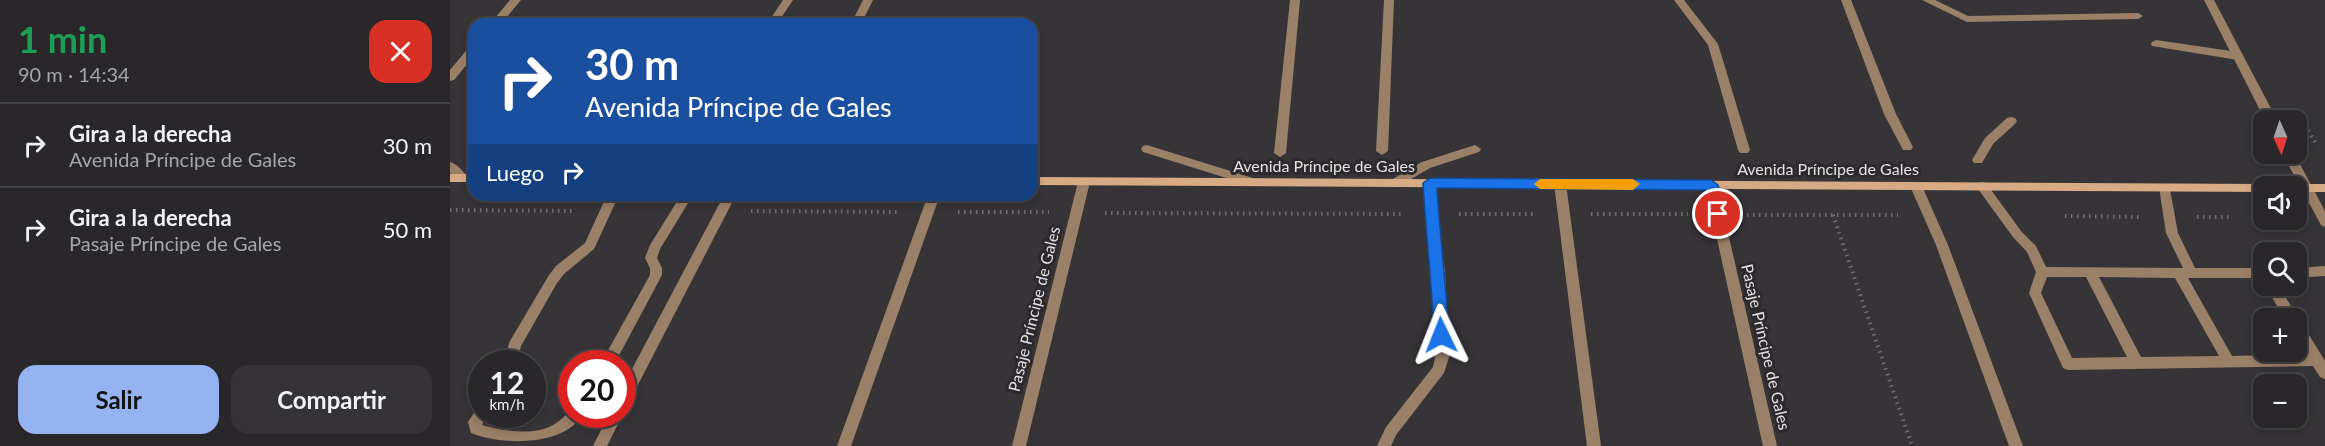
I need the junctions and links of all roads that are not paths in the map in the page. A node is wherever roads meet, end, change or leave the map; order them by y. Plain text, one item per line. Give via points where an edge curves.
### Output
1 (516, 0) edge
2 (788, 0) edge
3 (868, 0) edge
4 (1295, 0) edge
5 (1389, 0) edge
6 (1679, 0) edge
7 (1846, 0) edge
8 (1926, 0) edge
9 (2209, 0) edge
10 (2138, 16) dead end
11 (500, 18) edge
12 (776, 18) edge
13 (859, 18) edge
14 (2156, 44) dead end
15 (468, 56) edge
16 (2238, 56) junction
17 (450, 77) edge
18 (2266, 110) edge
19 (2011, 121) dead end
20 (1907, 147) dead end
21 (1147, 149) dead end
22 (1475, 149) dead end
23 (1744, 150) dead end
24 (1382, 151) dead end
25 (1280, 153) dead end
26 (1978, 160) dead end
27 (450, 166) edge
28 (462, 178) edge
29 (1038, 181) edge
30 (1084, 182) junction
31 (1252, 182) junction
32 (1395, 183) junction
33 (1430, 183) junction
34 (1560, 184) junction
35 (1711, 185) junction
36 (1916, 186) junction
37 (1982, 186) junction
38 (2165, 187) junction
39 (2253, 188) edge
40 (2307, 188) edge
41 (2325, 188) edge
42 (2307, 196) edge
43 (611, 201) edge
44 (683, 201) edge
45 (727, 201) edge
46 (932, 201) edge
47 (2325, 222) edge
48 (2325, 271) edge
49 (2042, 272) junction
50 (2090, 272) junction
51 (2184, 272) junction
52 (2307, 272) edge
53 (2253, 273) edge
54 (2307, 344) edge
55 (513, 350) edge
56 (615, 350) edge
57 (2317, 360) junction
58 (2229, 362) junction
59 (2137, 363) junction
60 (2325, 373) edge
61 (636, 375) edge
62 (476, 428) edge
63 (559, 428) edge
64 (609, 428) edge
65 (600, 446) edge
66 (844, 446) edge
67 (1019, 446) edge
68 (1384, 446) edge
69 (1594, 446) edge
70 (1770, 446) edge
71 (2016, 446) edge

1 - 11 street
2 - 12 street
3 - 13 street
4 - 25 street
5 - 24 street
6 - 23 street via 1713,44
7 - 20 street via 1890,114
8 - 10 street via 1957,16 1975,20
9 - 16 street
14 - 16 street
15 - 17 street
16 - 18 street
19 - 26 street via 1989,141
21 - 31 street
22 - 32 street via 1426,165
27 - 28 street
29 - 30 main road, Avenida Príncipe de Gales
30 - 31 main road, Avenida Príncipe de Gales
30 - 67 street, Pasaje Príncipe de Gales
31 - 32 main road, Avenida Príncipe de Gales
32 - 33 main road, Avenida Príncipe de Gales
33 - 34 main road, Avenida Príncipe de Gales
33 - 68 street via 1442,357 1439,369 1391,431
34 - 35 main road, Avenida Príncipe de Gales
34 - 69 street
35 - 36 main road, Avenida Príncipe de Gales
35 - 70 street, Pasaje Príncipe de Gales
36 - 37 main road, Avenida Príncipe de Gales
36 - 71 street
37 - 38 main road, Avenida Príncipe de Gales
37 - 49 street via 2032,249
38 - 39 main road, Avenida Príncipe de Gales
38 - 51 street via 2172,233
40 - 41 main road
42 - 47 street
43 - 55 street via 590,246 553,279
44 - 56 street via 654,248 651,258 656,275
45 - 61 street
46 - 66 street
48 - 52 street
49 - 50 street
49 - 59 street via 2035,293 2068,364
50 - 51 street
50 - 59 street
51 - 53 street
51 - 58 street
54 - 57 street
57 - 58 street
57 - 60 street
58 - 59 street
62 - 63 street via 490,435 549,434
64 - 65 street

